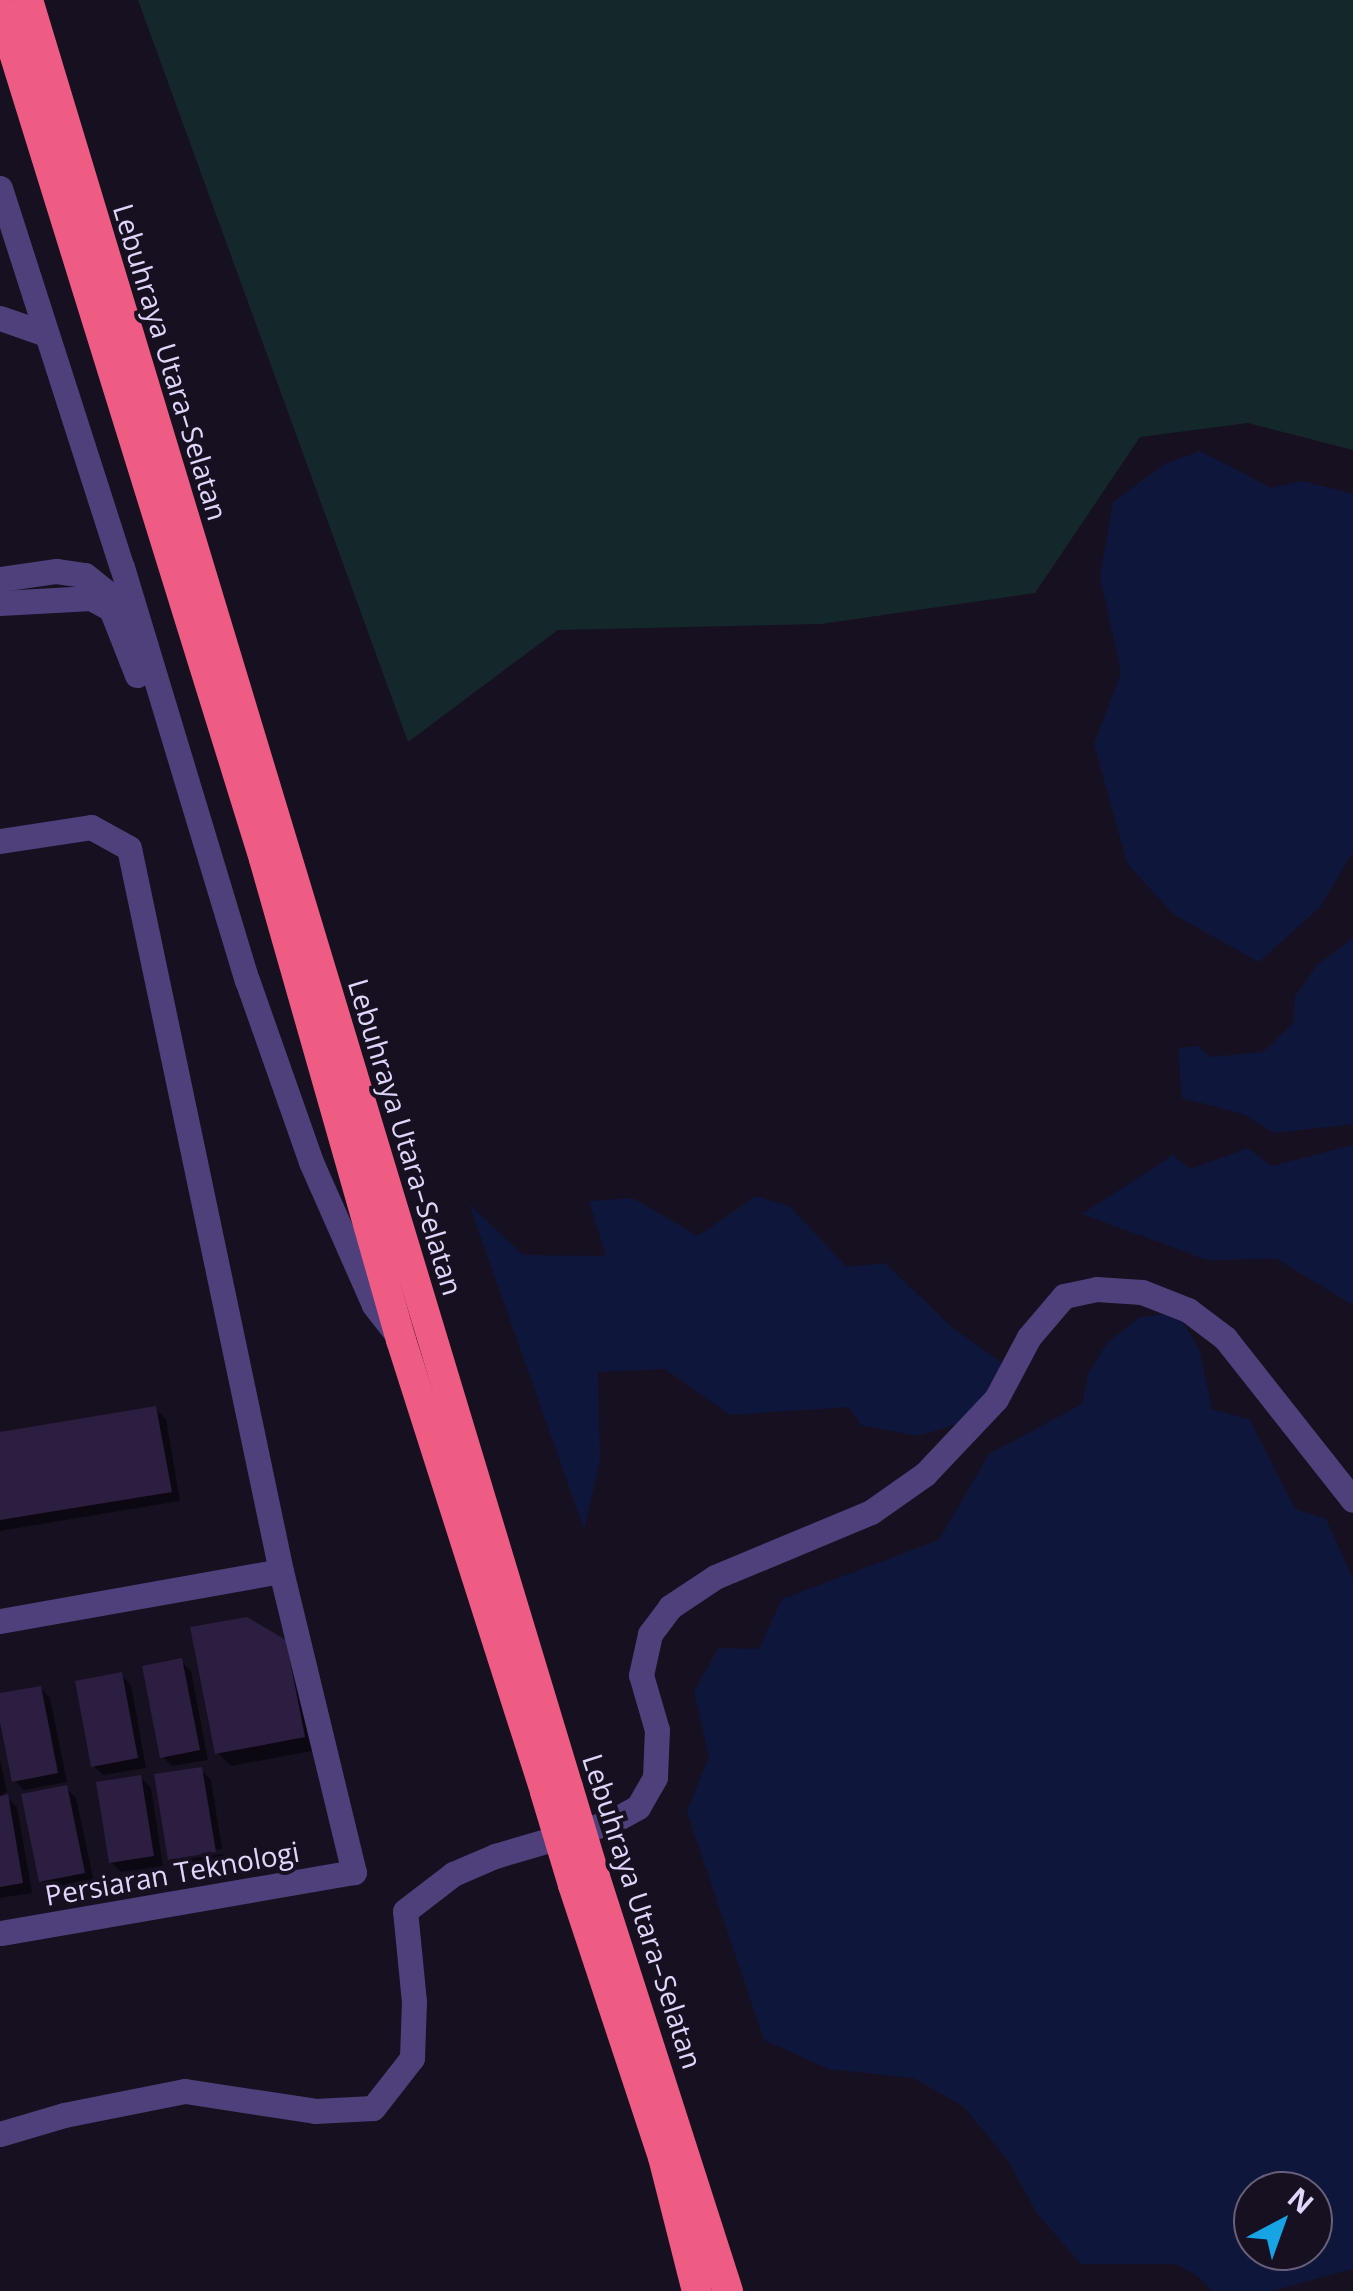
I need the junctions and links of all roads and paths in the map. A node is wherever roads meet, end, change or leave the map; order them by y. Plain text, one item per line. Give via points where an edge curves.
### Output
1 (28, 0) edge
2 (0, 8) edge
3 (0, 188) edge
4 (10, 256) edge
5 (0, 318) edge
6 (46, 334) junction
7 (0, 579) edge
8 (0, 603) edge
9 (111, 609) junction
10 (0, 840) edge
11 (207, 851) junction
12 (401, 1340) junction
13 (1353, 1500) edge
14 (281, 1571) junction
15 (0, 1621) edge
16 (556, 1790) junction
17 (584, 1881) junction
18 (0, 1933) edge
19 (0, 2134) edge
20 (697, 2291) edge
21 (728, 2291) edge

1 - 16 highway, Lebuhraya Utara–Selatan
2 - 12 highway, Lebuhraya Utara–Selatan via 264,860
3 - 4 street
4 - 6 street
5 - 6 street
6 - 11 street
7 - 9 street via 85,574 106,592
8 - 9 street via 91,598
9 - 11 street
10 - 14 street via 91,827 129,848
11 - 12 street via 310,1162 374,1305
12 - 16 highway, Lebuhraya Utara–Selatan
13 - 19 street via 1225,1338 1188,1310 1142,1292 1096,1288 1064,1296 1028,1337 996,1399 925,1474 871,1512 714,1576 670,1607 650,1634 641,1675 657,1730 654,1777 638,1806 611,1822 452,1874 405,1912 412,2058 373,2108 315,2112 185,2091
14 - 15 street
14 - 18 street, Persiaran Teknologi via 354,1872
16 - 17 highway, Lebuhraya Utara–Selatan, bridge
17 - 20 highway, Lebuhraya Utara–Selatan
17 - 21 highway, Lebuhraya Utara–Selatan

